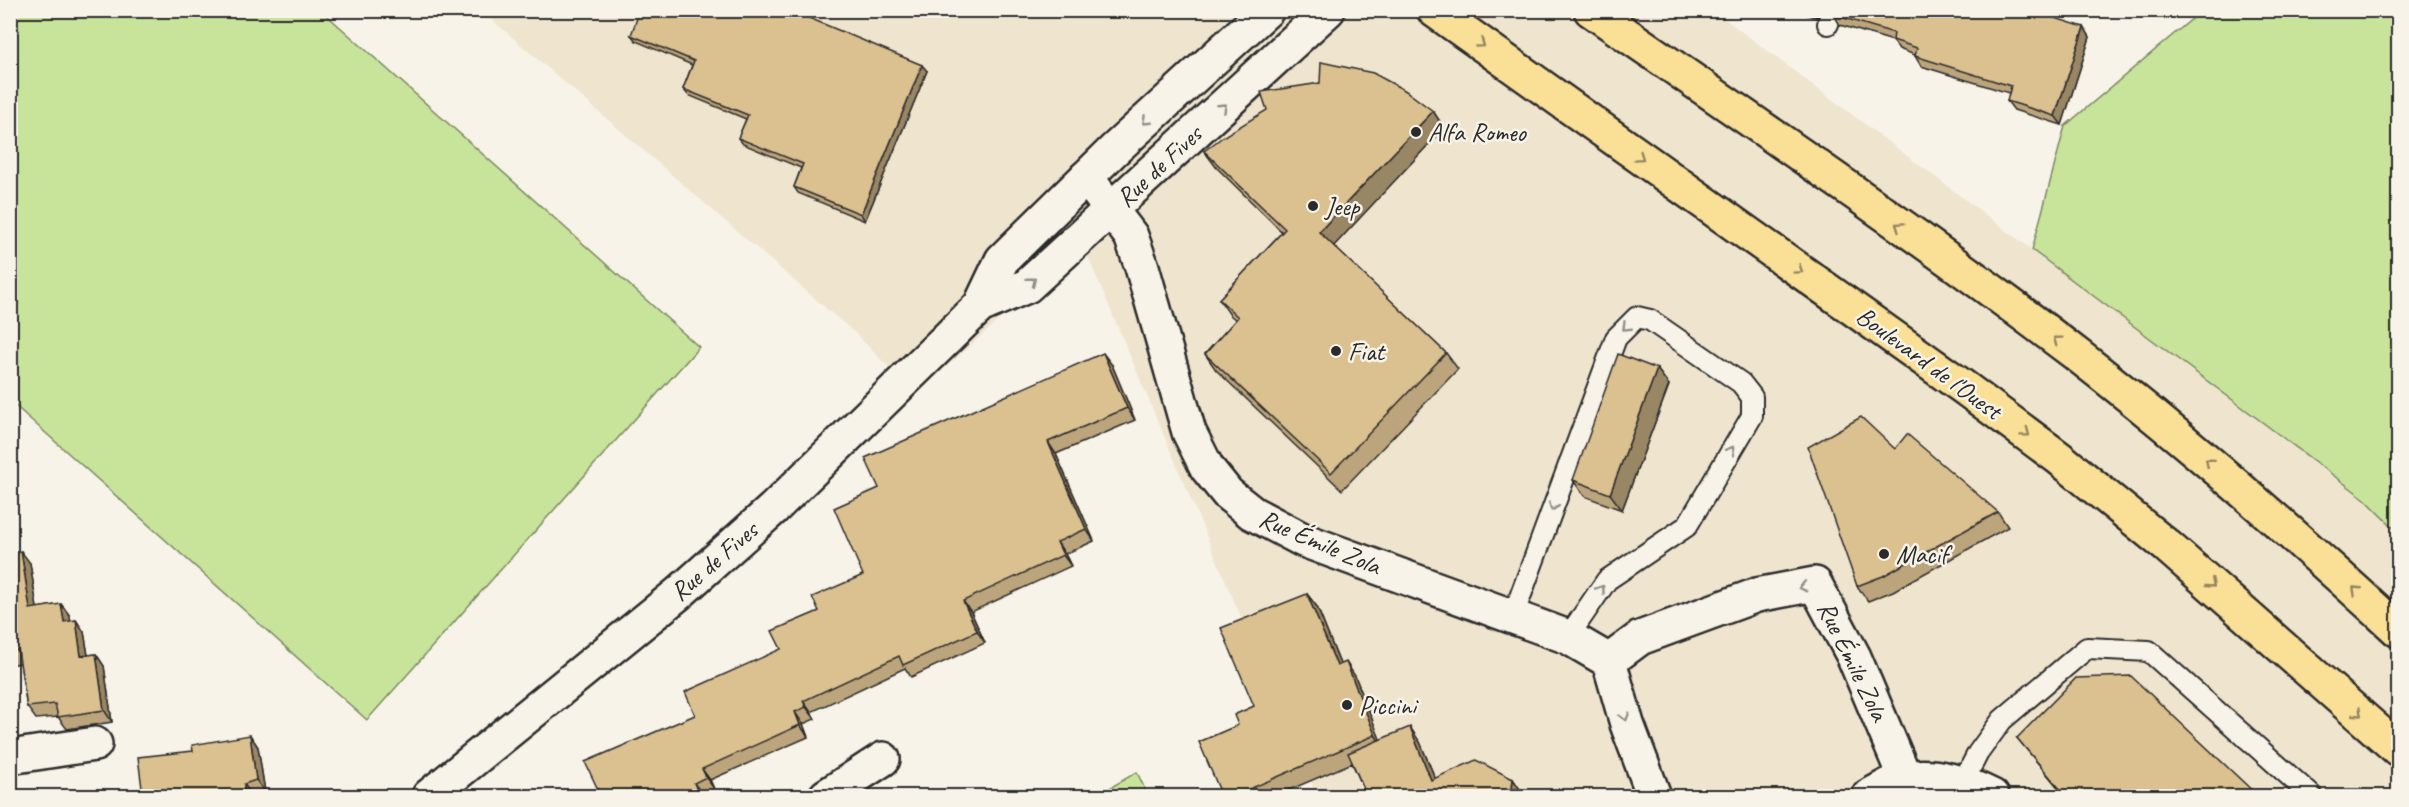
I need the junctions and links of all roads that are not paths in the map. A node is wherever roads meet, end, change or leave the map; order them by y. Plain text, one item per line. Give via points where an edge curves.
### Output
1 (1267, 10) edge
2 (1328, 10) edge
3 (1434, 10) edge
4 (1591, 10) edge
5 (1086, 177) junction
6 (1112, 209) junction
7 (980, 306) junction
8 (1513, 616) junction
9 (2398, 630) edge
10 (1568, 637) junction
11 (1609, 661) junction
12 (95, 744) dead end
13 (2398, 749) edge
14 (10, 757) edge
15 (883, 759) dead end
16 (1905, 778) junction
17 (1962, 784) junction
18 (463, 787) edge
19 (429, 796) edge
20 (826, 796) edge
21 (1654, 796) edge
22 (1869, 796) edge
23 (1992, 796) edge
24 (2312, 796) edge

1 -> 5 street, Rue de Fives
6 -> 2 street, Rue de Fives
3 -> 13 main road, Boulevard de l'Ouest via 2059,458 2167,546
9 -> 4 main road via 2301,540 2076,354
5 - 6 street, Rue Émile Zola
5 - 7 street, Rue de Fives via 1002,260
7 -> 6 street, Rue de Fives via 1027,286
6 - 8 street, Rue Émile Zola via 1131,236 1139,258 1189,432 1207,468 1228,494 1252,513 1303,540
7 - 18 street, Rue de Fives via 729,549
8 - 10 street, Rue Émile Zola
10 -> 8 lane via 1607,580 1687,526 1752,416 1752,397 1741,383 1650,320 1637,317 1616,338
10 - 11 street, Rue Émile Zola
16 -> 11 street, Rue Émile Zola via 1854,657 1815,584 1756,595 1641,638
11 -> 21 street
12 - 14 street
15 - 20 street
16 - 17 street
16 - 22 street
17 - 23 street
17 - 24 lane via 2002,720 2087,648 2149,651
18 - 19 street, Rue de Fives

